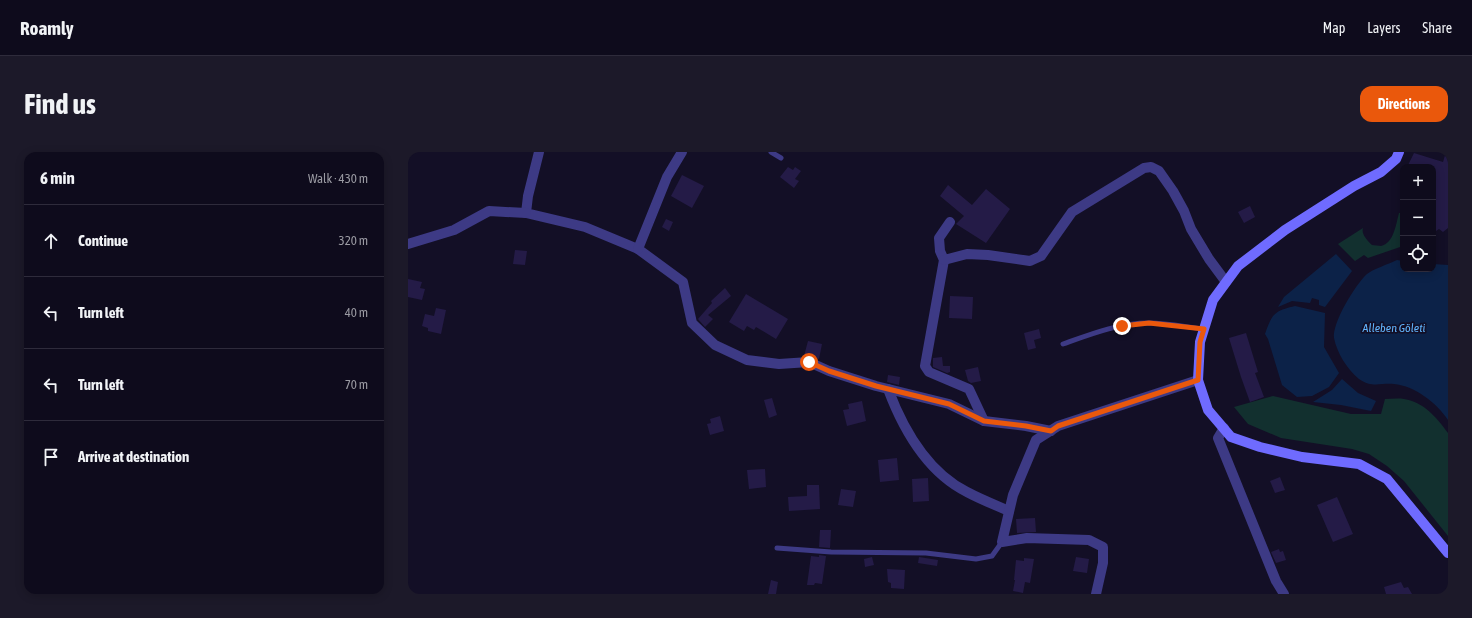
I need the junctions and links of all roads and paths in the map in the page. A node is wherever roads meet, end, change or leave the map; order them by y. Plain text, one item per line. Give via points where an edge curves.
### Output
1 (539, 152) edge
2 (682, 152) edge
3 (771, 152) edge
4 (1400, 152) edge
5 (781, 158) dead end
6 (526, 213) junction
7 (950, 222) dead end
8 (408, 244) edge
9 (638, 249) junction
10 (944, 260) junction
11 (1226, 282) junction
12 (1204, 329) junction
13 (1062, 344) dead end
14 (1198, 380) junction
15 (888, 389) junction
16 (984, 421) junction
17 (1224, 428) junction
18 (1051, 431) junction
19 (1009, 511) junction
20 (1002, 542) junction
21 (777, 548) dead end
22 (1448, 553) edge
23 (1096, 594) edge
24 (1284, 594) edge

1 - 6 street
2 - 9 street via 667,177
3 - 5 lane
4 - 11 street via 1381,172 1354,186 1279,235 1238,266
6 - 8 street via 489,211 454,230
6 - 9 street via 585,227
7 - 10 street via 939,238
9 - 15 street via 683,282 692,323 714,345 747,360 779,364 809,362 829,371
10 - 11 street via 968,254 1030,261 1041,256 1072,212 1151,166 1159,171 1173,191 1191,229
10 - 16 street via 925,366 929,372 969,389
11 - 12 street via 1213,300
12 - 13 lane via 1149,323 1099,331
12 - 14 street via 1200,342
14 - 17 street via 1208,410
14 - 18 street via 1058,426
15 - 16 street via 949,404
15 - 19 street via 897,413 917,446 938,472 966,492
16 - 18 street
17 - 22 street via 1231,437 1260,447 1302,457 1359,464 1387,479
17 - 24 street via 1218,438 1276,581
18 - 19 street via 1036,440
19 - 20 street
20 - 21 lane via 992,556 976,559 926,553 831,552
20 - 23 street via 1027,538 1089,540 1103,547 1103,563

